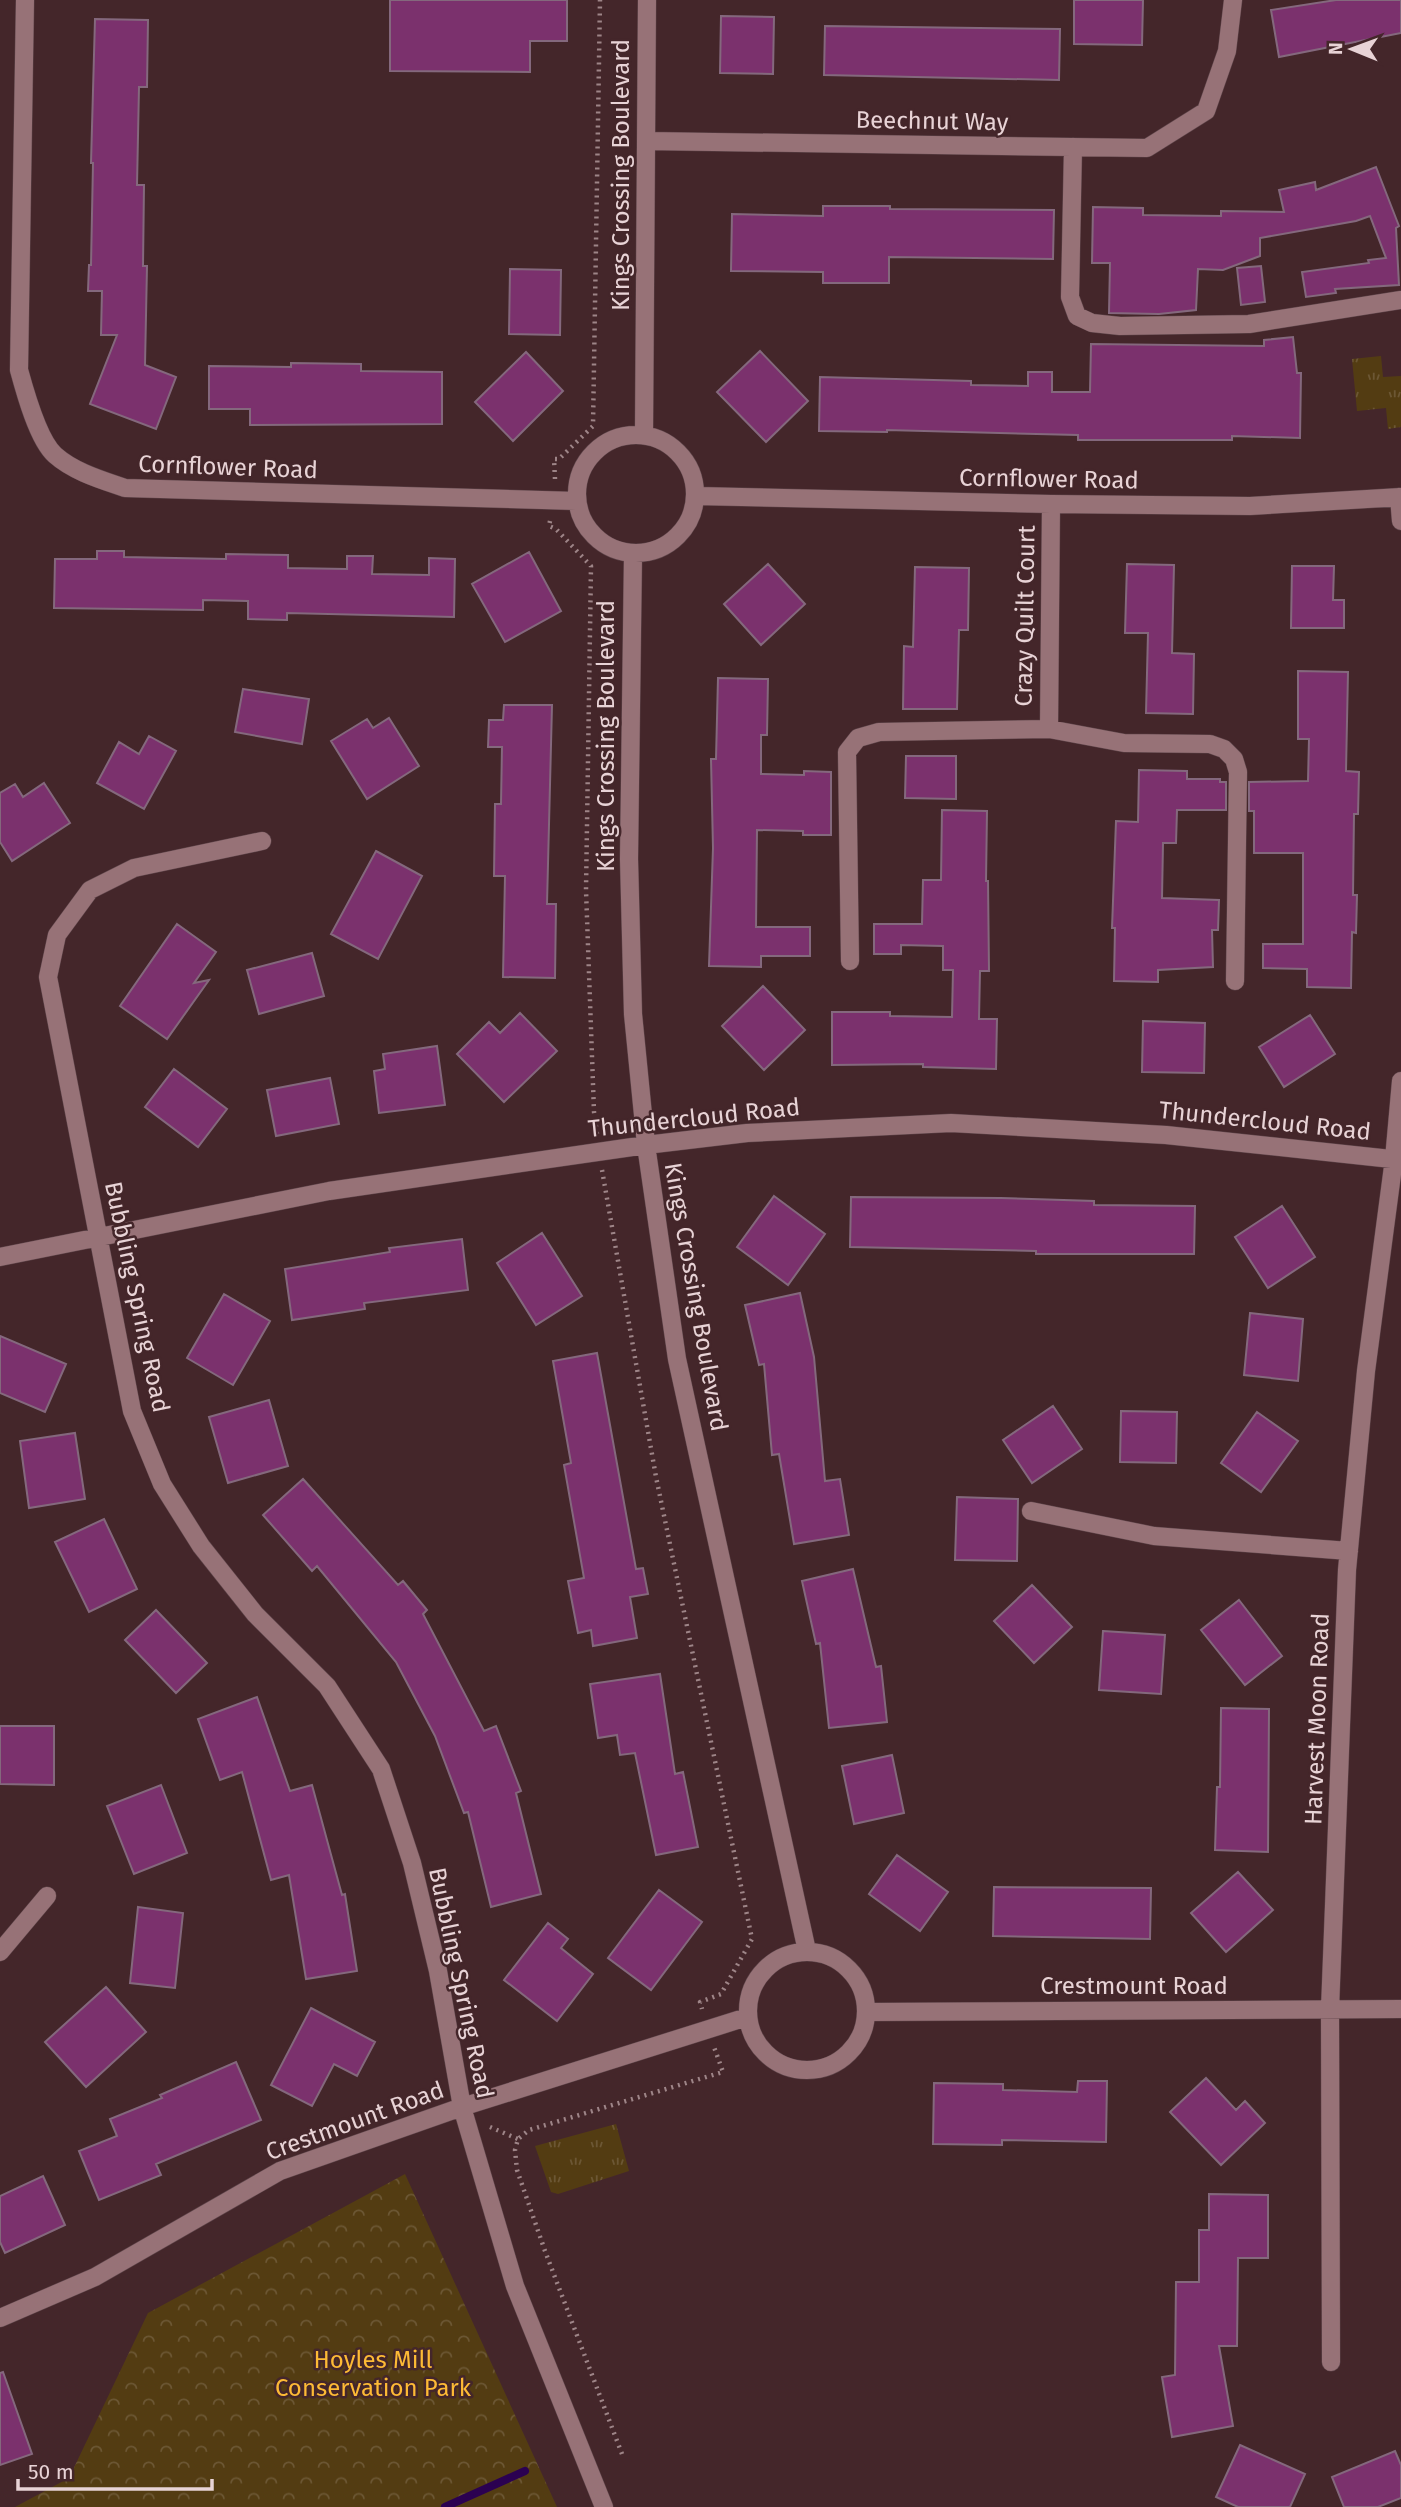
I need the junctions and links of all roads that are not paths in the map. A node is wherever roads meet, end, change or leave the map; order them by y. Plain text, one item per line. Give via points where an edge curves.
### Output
1 (25, 0) edge
2 (647, 0) edge
3 (1233, 0) edge
4 (646, 141) junction
5 (1073, 147) junction
6 (1401, 300) edge
7 (644, 434) junction
8 (696, 496) junction
9 (1400, 497) edge
10 (576, 501) junction
11 (1051, 504) junction
12 (1401, 522) edge
13 (633, 555) junction
14 (1049, 729) junction
15 (262, 841) dead end
16 (850, 961) dead end
17 (1235, 981) dead end
18 (1401, 1081) edge
19 (646, 1145) junction
20 (1398, 1160) edge
21 (98, 1237) junction
22 (0, 1257) edge
23 (1031, 1511) dead end
24 (1349, 1551) junction
25 (47, 1896) dead end
26 (807, 1951) junction
27 (0, 1952) edge
28 (1401, 2009) edge
29 (1330, 2010) junction
30 (867, 2012) junction
31 (747, 2017) junction
32 (461, 2107) junction
33 (0, 2318) edge
34 (1331, 2362) dead end
35 (604, 2507) edge

1 - 10 street, Cornflower Road via 19,370 32,414 54,454 86,474 125,488
2 - 4 street, Kings Crossing Boulevard
3 - 5 street, Beechnut Way via 1227,51 1206,111 1147,148
4 - 5 street, Beechnut Way
4 - 7 street, Kings Crossing Boulevard
5 - 6 street via 1070,297 1077,316 1092,323 1249,324
7 - 8 street via 682,455
7 - 10 street via 617,437 593,451 579,474
8 - 11 street, Cornflower Road
8 - 13 street via 687,527 664,549
9 - 11 street, Cornflower Road via 1250,506
9 - 12 street
10 - 13 street via 594,539
11 - 14 street, Crazy Quilt Court
13 - 19 street, Kings Crossing Boulevard via 629,859 633,1014
14 - 16 street via 879,732 858,738 847,752
14 - 17 street via 1124,743 1210,744 1234,759 1238,772
15 - 21 street, Bubbling Spring Road via 134,868 90,890 57,935 48,977
18 - 20 street, Harvest Moon Road
19 - 20 street, Thundercloud Road via 747,1133 951,1123 1166,1135
19 - 21 street, Thundercloud Road via 329,1191
19 - 26 street, Kings Crossing Boulevard via 677,1359
20 - 24 street, Harvest Moon Road via 1366,1371
21 - 22 street, Thundercloud Road
21 - 32 street, Bubbling Spring Road via 132,1411 162,1484 201,1546 255,1614 327,1686 381,1769 412,1863 438,1971
23 - 24 street via 1154,1536
24 - 29 street, Harvest Moon Road
25 - 27 street
26 - 30 street via 837,1960 859,1982
26 - 31 street via 775,1960 767,1968 752,1985
28 - 29 street, Crestmount Road
29 - 30 street, Crestmount Road
29 - 34 street, Harvest Moon Road
30 - 31 street via 856,2047 827,2068 791,2070 761,2050
31 - 32 street, Crestmount Road
32 - 33 street, Crestmount Road via 280,2171 95,2277
32 - 35 street, Bubbling Spring Road via 515,2286

